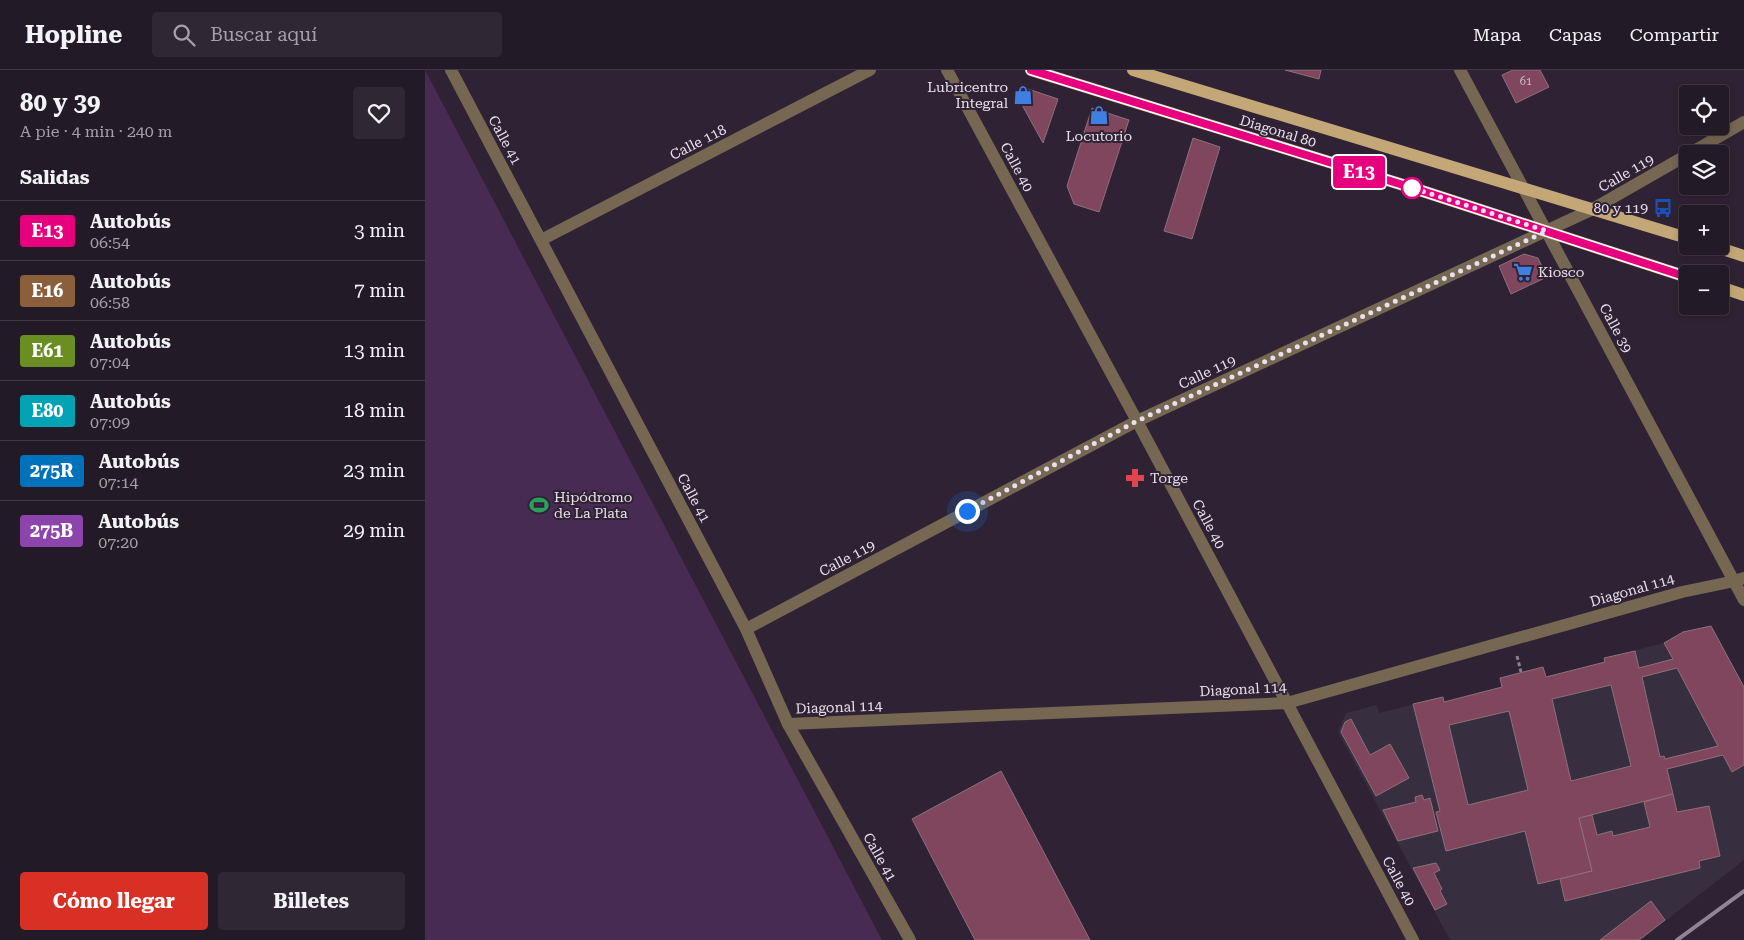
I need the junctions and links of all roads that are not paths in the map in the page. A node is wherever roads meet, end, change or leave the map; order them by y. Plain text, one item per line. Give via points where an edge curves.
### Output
1 (451, 70) edge
2 (870, 70) edge
3 (947, 70) edge
4 (1031, 70) edge
5 (1133, 70) edge
6 (1460, 70) edge
7 (1744, 122) edge
8 (1704, 145) edge
9 (1679, 159) edge
10 (1524, 188) junction
11 (1591, 210) junction
12 (1547, 231) junction
13 (1679, 236) edge
14 (541, 240) junction
15 (1729, 251) edge
16 (1744, 256) edge
17 (1679, 274) edge
18 (1729, 290) edge
19 (1744, 295) edge
20 (1137, 421) junction
21 (1739, 580) edge
22 (1744, 600) edge
23 (746, 629) junction
24 (1287, 703) junction
25 (788, 724) junction
26 (910, 940) edge
27 (1413, 940) edge

1 - 14 street, Calle 41
2 - 14 street, Calle 118
3 - 20 street, Calle 40
4 - 12 main road, Diagonal 80
5 - 10 main road, Diagonal 80
6 - 10 street, Calle 39
7 - 8 street, Calle 119
9 - 11 street, Calle 119
10 - 11 main road, Diagonal 80
10 - 12 street, Calle 39
11 - 12 street, Calle 119
11 - 13 main road, Diagonal 80
12 - 17 main road, Diagonal 80
12 - 20 street, Calle 119
12 - 21 street, Calle 39
14 - 23 street, Calle 41
15 - 16 main road
18 - 19 main road
20 - 23 street, Calle 119
20 - 24 street, Calle 40
21 - 22 street, Calle 39
21 - 24 street, Diagonal 114 via 1682,592
23 - 25 street, Calle 41
24 - 25 street, Diagonal 114
24 - 27 street, Calle 40
25 - 26 street, Calle 41

